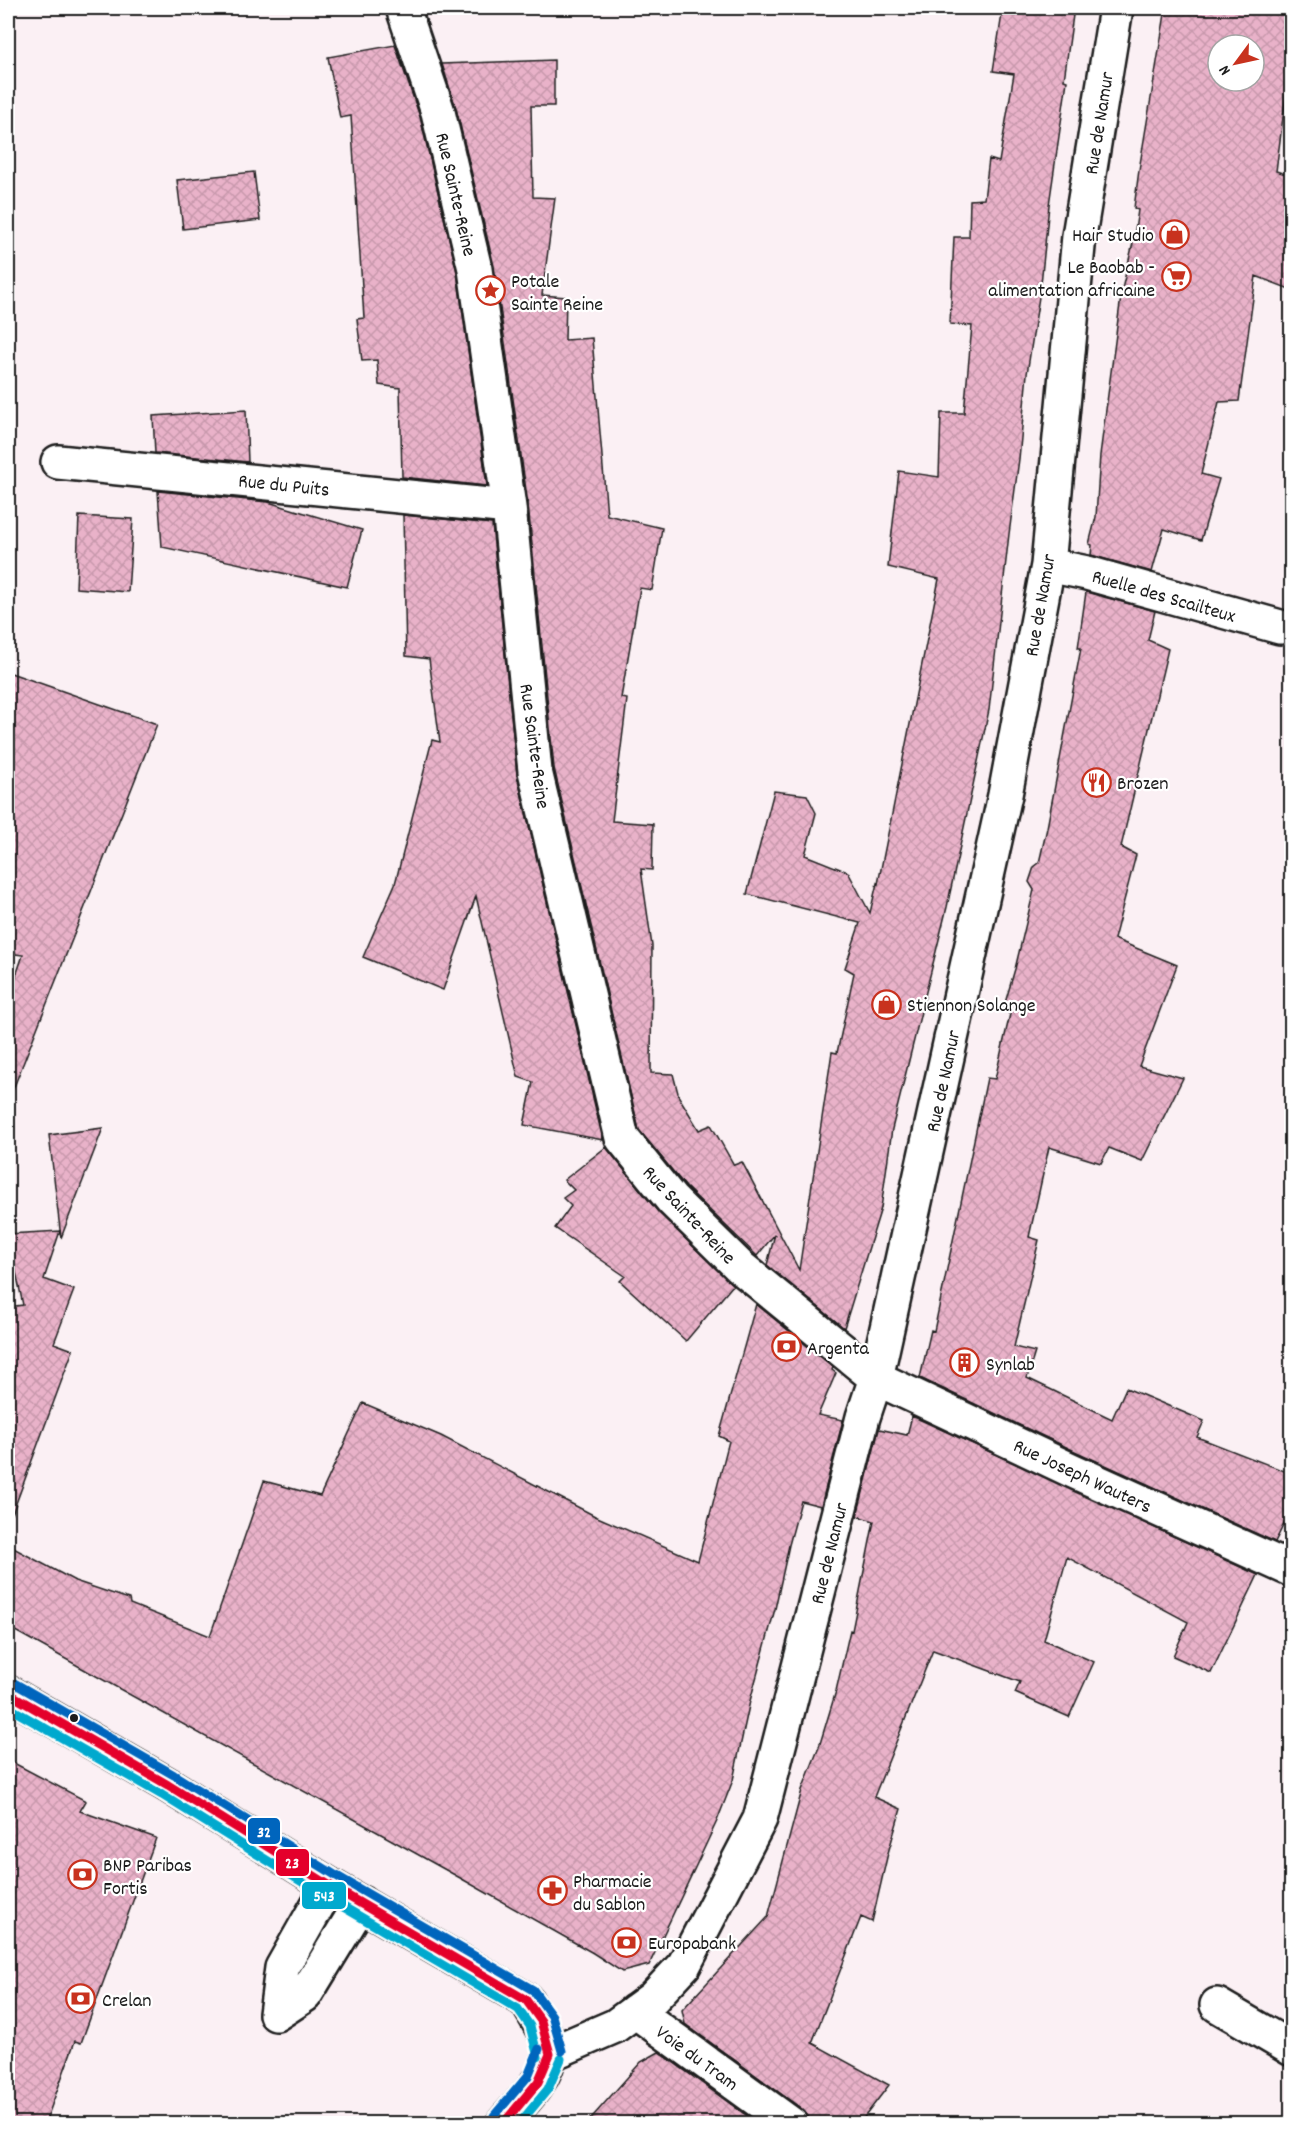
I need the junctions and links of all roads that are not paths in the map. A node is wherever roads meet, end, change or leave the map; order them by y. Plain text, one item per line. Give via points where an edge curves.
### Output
1 (402, 8) edge
2 (1116, 8) edge
3 (58, 462) dead end
4 (509, 507) junction
5 (1048, 566) junction
6 (1280, 627) dead end
7 (876, 1378) junction
8 (1292, 1570) edge
9 (8, 1693) edge
10 (329, 1885) junction
11 (361, 1904) junction
12 (1217, 2005) dead end
13 (635, 2011) junction
14 (1292, 2049) edge
15 (550, 2054) junction
16 (503, 2124) edge
17 (790, 2124) edge

1 - 4 street, Rue Sainte-Reine via 438,112 475,269
2 - 5 street, Rue de Namur via 1079,236
3 - 4 street, Rue du Puits
4 - 7 street, Rue Sainte-Reine via 535,771 622,1138 672,1200 739,1266
5 - 6 street, Ruelle des Scailteux via 1087,573
5 - 7 street, Rue de Namur via 1005,795
7 - 8 street, Rue Joseph Wauters
7 - 13 street, Rue de Namur via 760,1819 684,1965
9 - 10 street via 168,1785
10 - 11 street
10 - 11 street via 282,1968 276,2014 305,1995
11 - 15 street via 525,2000 541,2022
12 - 14 street
13 - 15 street, Rue de Namur via 615,2026
13 - 17 street, Voie du Tram
15 - 16 street via 538,2082

